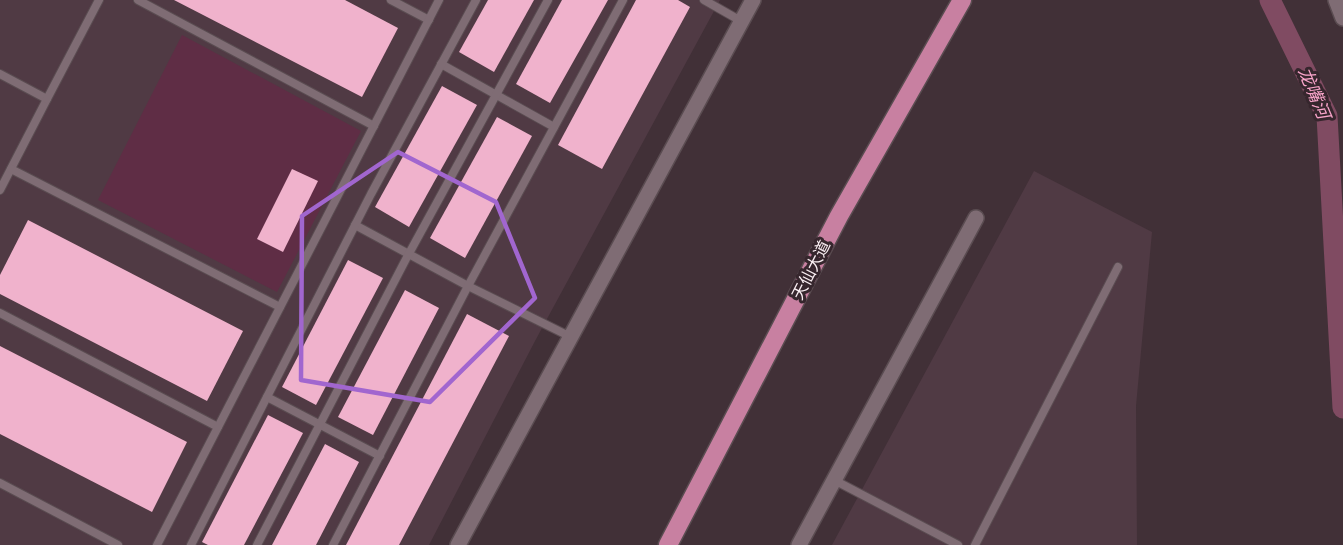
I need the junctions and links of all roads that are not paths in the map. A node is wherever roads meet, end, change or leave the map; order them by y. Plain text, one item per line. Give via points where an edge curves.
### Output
1 (99, 0) edge
2 (138, 0) edge
3 (390, 0) edge
4 (439, 0) edge
5 (476, 0) edge
6 (548, 0) edge
7 (623, 0) edge
8 (704, 0) edge
9 (753, 0) edge
10 (962, 0) edge
11 (1336, 0) edge
12 (1343, 18) edge
13 (429, 20) junction
14 (741, 21) junction
15 (441, 64) junction
16 (0, 74) edge
17 (496, 95) junction
18 (47, 99) junction
19 (374, 126) junction
20 (554, 127) junction
21 (11, 169) junction
22 (0, 190) edge
23 (976, 218) dead end
24 (355, 225) junction
25 (409, 254) junction
26 (1118, 267) dead end
27 (468, 286) junction
28 (280, 307) junction
29 (0, 313) edge
30 (571, 336) junction
31 (267, 397) junction
32 (320, 424) junction
33 (218, 427) junction
34 (380, 456) junction
35 (834, 480) junction
36 (0, 483) edge
37 (118, 545) edge
38 (157, 545) edge
39 (191, 545) edge
40 (257, 545) edge
41 (333, 545) edge
42 (458, 545) edge
43 (668, 545) edge
44 (799, 545) edge
45 (958, 545) edge
46 (975, 545) edge

1 - 18 lane
2 - 19 lane
3 - 13 lane
4 - 13 lane
5 - 15 lane
6 - 17 lane
7 - 20 lane
8 - 14 lane
9 - 14 street
10 - 43 main road, 天仙大道 via 839,216
11 - 12 street
13 - 19 lane
14 - 30 street
15 - 17 lane
15 - 24 lane
16 - 18 lane
17 - 20 lane
17 - 25 lane
18 - 21 lane
19 - 28 lane
20 - 27 lane
21 - 22 lane
21 - 28 lane
23 - 35 street
24 - 25 lane
24 - 31 lane
25 - 27 lane
25 - 32 lane
26 - 46 lane
27 - 30 lane
27 - 34 lane
28 - 33 lane
29 - 33 lane
30 - 42 street
31 - 32 lane
31 - 39 lane
32 - 34 lane
32 - 40 lane
33 - 38 lane
34 - 41 lane
35 - 44 street
35 - 45 lane
36 - 37 lane

